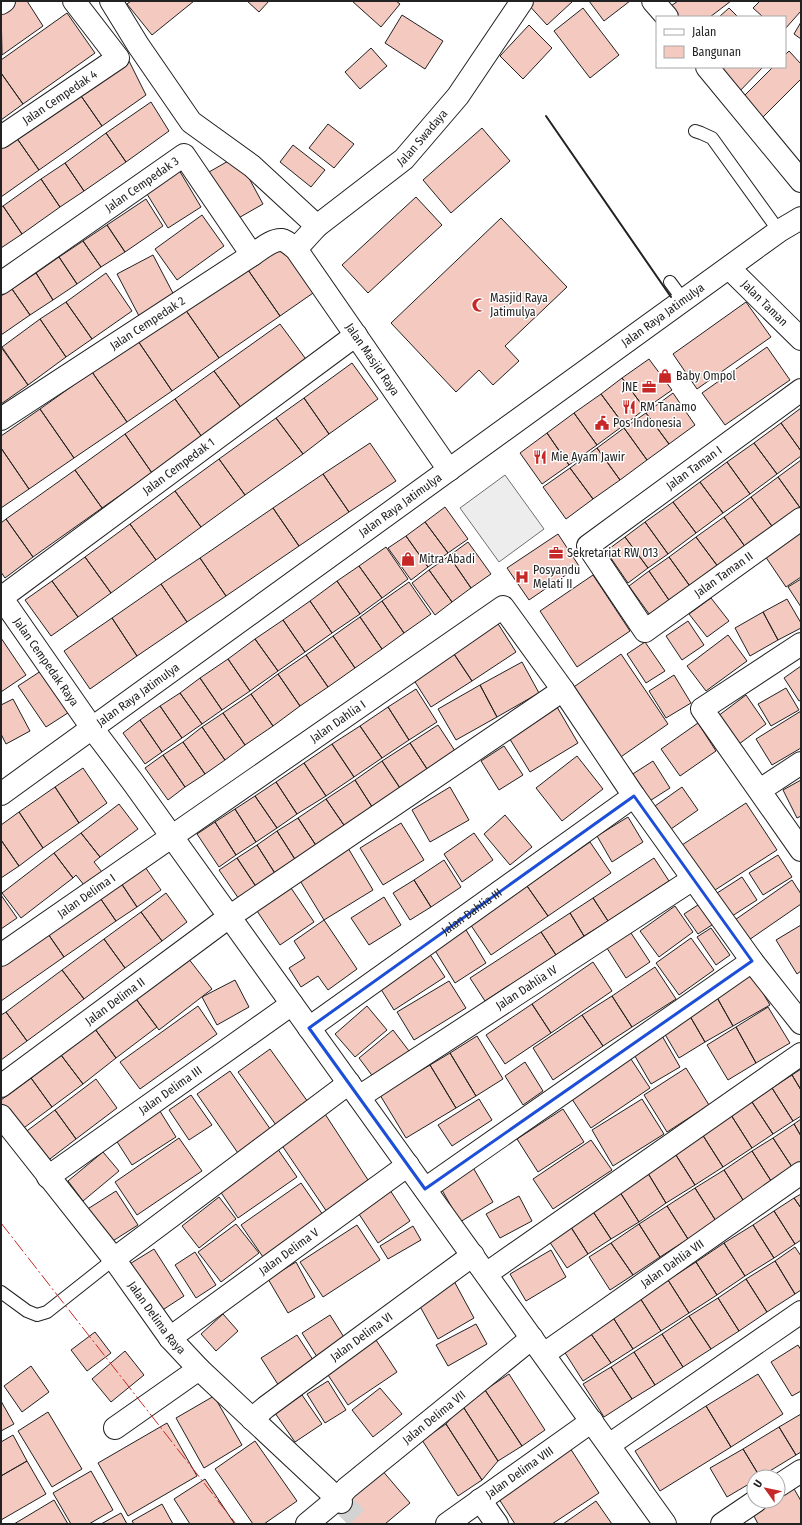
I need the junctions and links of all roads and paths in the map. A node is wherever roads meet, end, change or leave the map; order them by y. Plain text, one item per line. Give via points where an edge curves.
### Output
1 (4, 1) edge
2 (74, 1) edge
3 (111, 1) edge
4 (522, 1) edge
5 (653, 1) edge
6 (1, 3) edge
7 (667, 16) edge
8 (708, 68) edge
9 (695, 131) dead end
10 (1, 137) edge
11 (801, 181) edge
12 (801, 218) edge
13 (318, 226) junction
14 (779, 231) junction
15 (296, 249) junction
16 (252, 255) junction
17 (729, 268) junction
18 (670, 282) dead end
19 (1, 283) edge
20 (684, 301) junction
21 (356, 335) junction
22 (801, 339) edge
23 (801, 390) edge
24 (1, 419) edge
25 (449, 470) junction
26 (801, 519) edge
27 (1, 597) edge
28 (645, 631) joint
29 (801, 644) edge
30 (563, 690) junction
31 (92, 728) junction
32 (801, 763) edge
33 (760, 790) junction
34 (1, 794) edge
35 (634, 796) junction
36 (172, 836) junction
37 (801, 850) edge
38 (693, 879) junction
39 (229, 916) junction
40 (1, 955) edge
41 (752, 961) junction
42 (292, 1004) junction
43 (801, 1023) edge
44 (309, 1028) junction
45 (801, 1054) edge
46 (1, 1086) edge
47 (354, 1090) junction
48 (1, 1116) edge
49 (408, 1165) junction
50 (801, 1174) edge
51 (48, 1177) junction
52 (425, 1189) junction
53 (472, 1255) junction
54 (114, 1259) junction
55 (486, 1274) junction
56 (1, 1292) edge
57 (801, 1312) edge
58 (170, 1338) junction
59 (538, 1346) junction
60 (199, 1369) junction
61 (252, 1419) junction
62 (592, 1422) junction
63 (115, 1428) dead end
64 (609, 1445) junction
65 (801, 1471) edge
66 (786, 1481) edge
67 (339, 1500) junction
68 (480, 1500) junction
69 (746, 1508) edge
70 (307, 1524) edge
71 (448, 1524) edge
72 (497, 1524) edge
73 (665, 1524) edge
74 (722, 1524) edge

1 - 6 street
2 - 10 street, Jalan Cempedak 4 via 118,58
3 - 13 street via 191,122 252,166
4 - 13 street, Jalan Swadaya via 458,96 404,159
5 - 7 street
8 - 11 street
9 - 14 lane via 712,138
12 - 14 street, Jalan Raya Jatimulya
13 - 15 street, Jalan Swadaya
14 - 17 street, Jalan Raya Jatimulya
15 - 16 street, Jalan Cempedak 2 via 281,240
15 - 21 street, Jalan Masjid Raya
16 - 19 street, Jalan Cempedak 3 via 184,155
16 - 24 street, Jalan Cempedak 2
17 - 20 street, Jalan Raya Jatimulya
17 - 22 street, Jalan Taman
18 - 20 lane
20 - 25 street, Jalan Raya Jatimulya
21 - 25 street, Jalan Masjid Raya
21 - 27 street, Jalan Cempedak 1
23 - 28 street, Jalan Taman I via 588,546
25 - 31 street, Jalan Raya Jatimulya
26 - 28 street, Jalan Taman II
27 - 31 street, Jalan Cempedak Raya
29 - 33 street via 702,709
30 - 35 street
30 - 36 street, Jalan Dahlia I via 504,607
30 - 39 street, Jalan Delima II
31 - 34 street, Jalan Raya Jatimulya
31 - 36 street, Jalan Cempedak Raya
32 - 33 street
33 - 37 street
35 - 38 street
35 - 44 street, Jalan Dahlia III
36 - 39 street, Jalan Cempedak Raya
36 - 40 street, Jalan Delima I
38 - 41 street
38 - 47 street, Jalan Dahlia IV
39 - 42 street, Jalan Cempedak Raya
39 - 46 street, Jalan Delima II
41 - 43 street
41 - 52 street
42 - 44 street, Jalan Cempedak Raya
42 - 51 street, Jalan Delima III
44 - 47 street, Jalan Cempedak Raya
45 - 55 street
47 - 49 street, Jalan Cempedak Raya
47 - 54 street, Jalan Dahlia IV
48 - 51 street, Jalan Delima Raya
49 - 52 street, Jalan Cempedak Raya
49 - 58 street, Jalan Delima V
50 - 59 street, Jalan Dahlia VII
51 - 54 street, Jalan Delima Raya
52 - 53 street, Jalan Cempedak Raya
53 - 55 street, Jalan Cempedak Raya
53 - 61 street, Jalan Delima VI
54 - 56 lane via 47,1312 37,1315 27,1311
54 - 58 street, Jalan Delima Raya
55 - 59 street, Jalan Cempedak Raya
57 - 64 street
58 - 60 street, Jalan Delima Raya
59 - 62 street, Jalan Cempedak Raya
59 - 67 street, Jalan Delima VII via 347,1488
60 - 61 street, Jalan Delima Raya
60 - 63 street
61 - 67 street, Jalan Delima Raya
62 - 64 street, Jalan Cempedak Raya
62 - 68 street, Jalan Delima VIII
64 - 73 street, Jalan Cempedak Raya
65 - 66 street
67 - 70 street, Jalan Delima VII
68 - 71 street, Jalan Delima VIII
68 - 72 street
69 - 74 street

